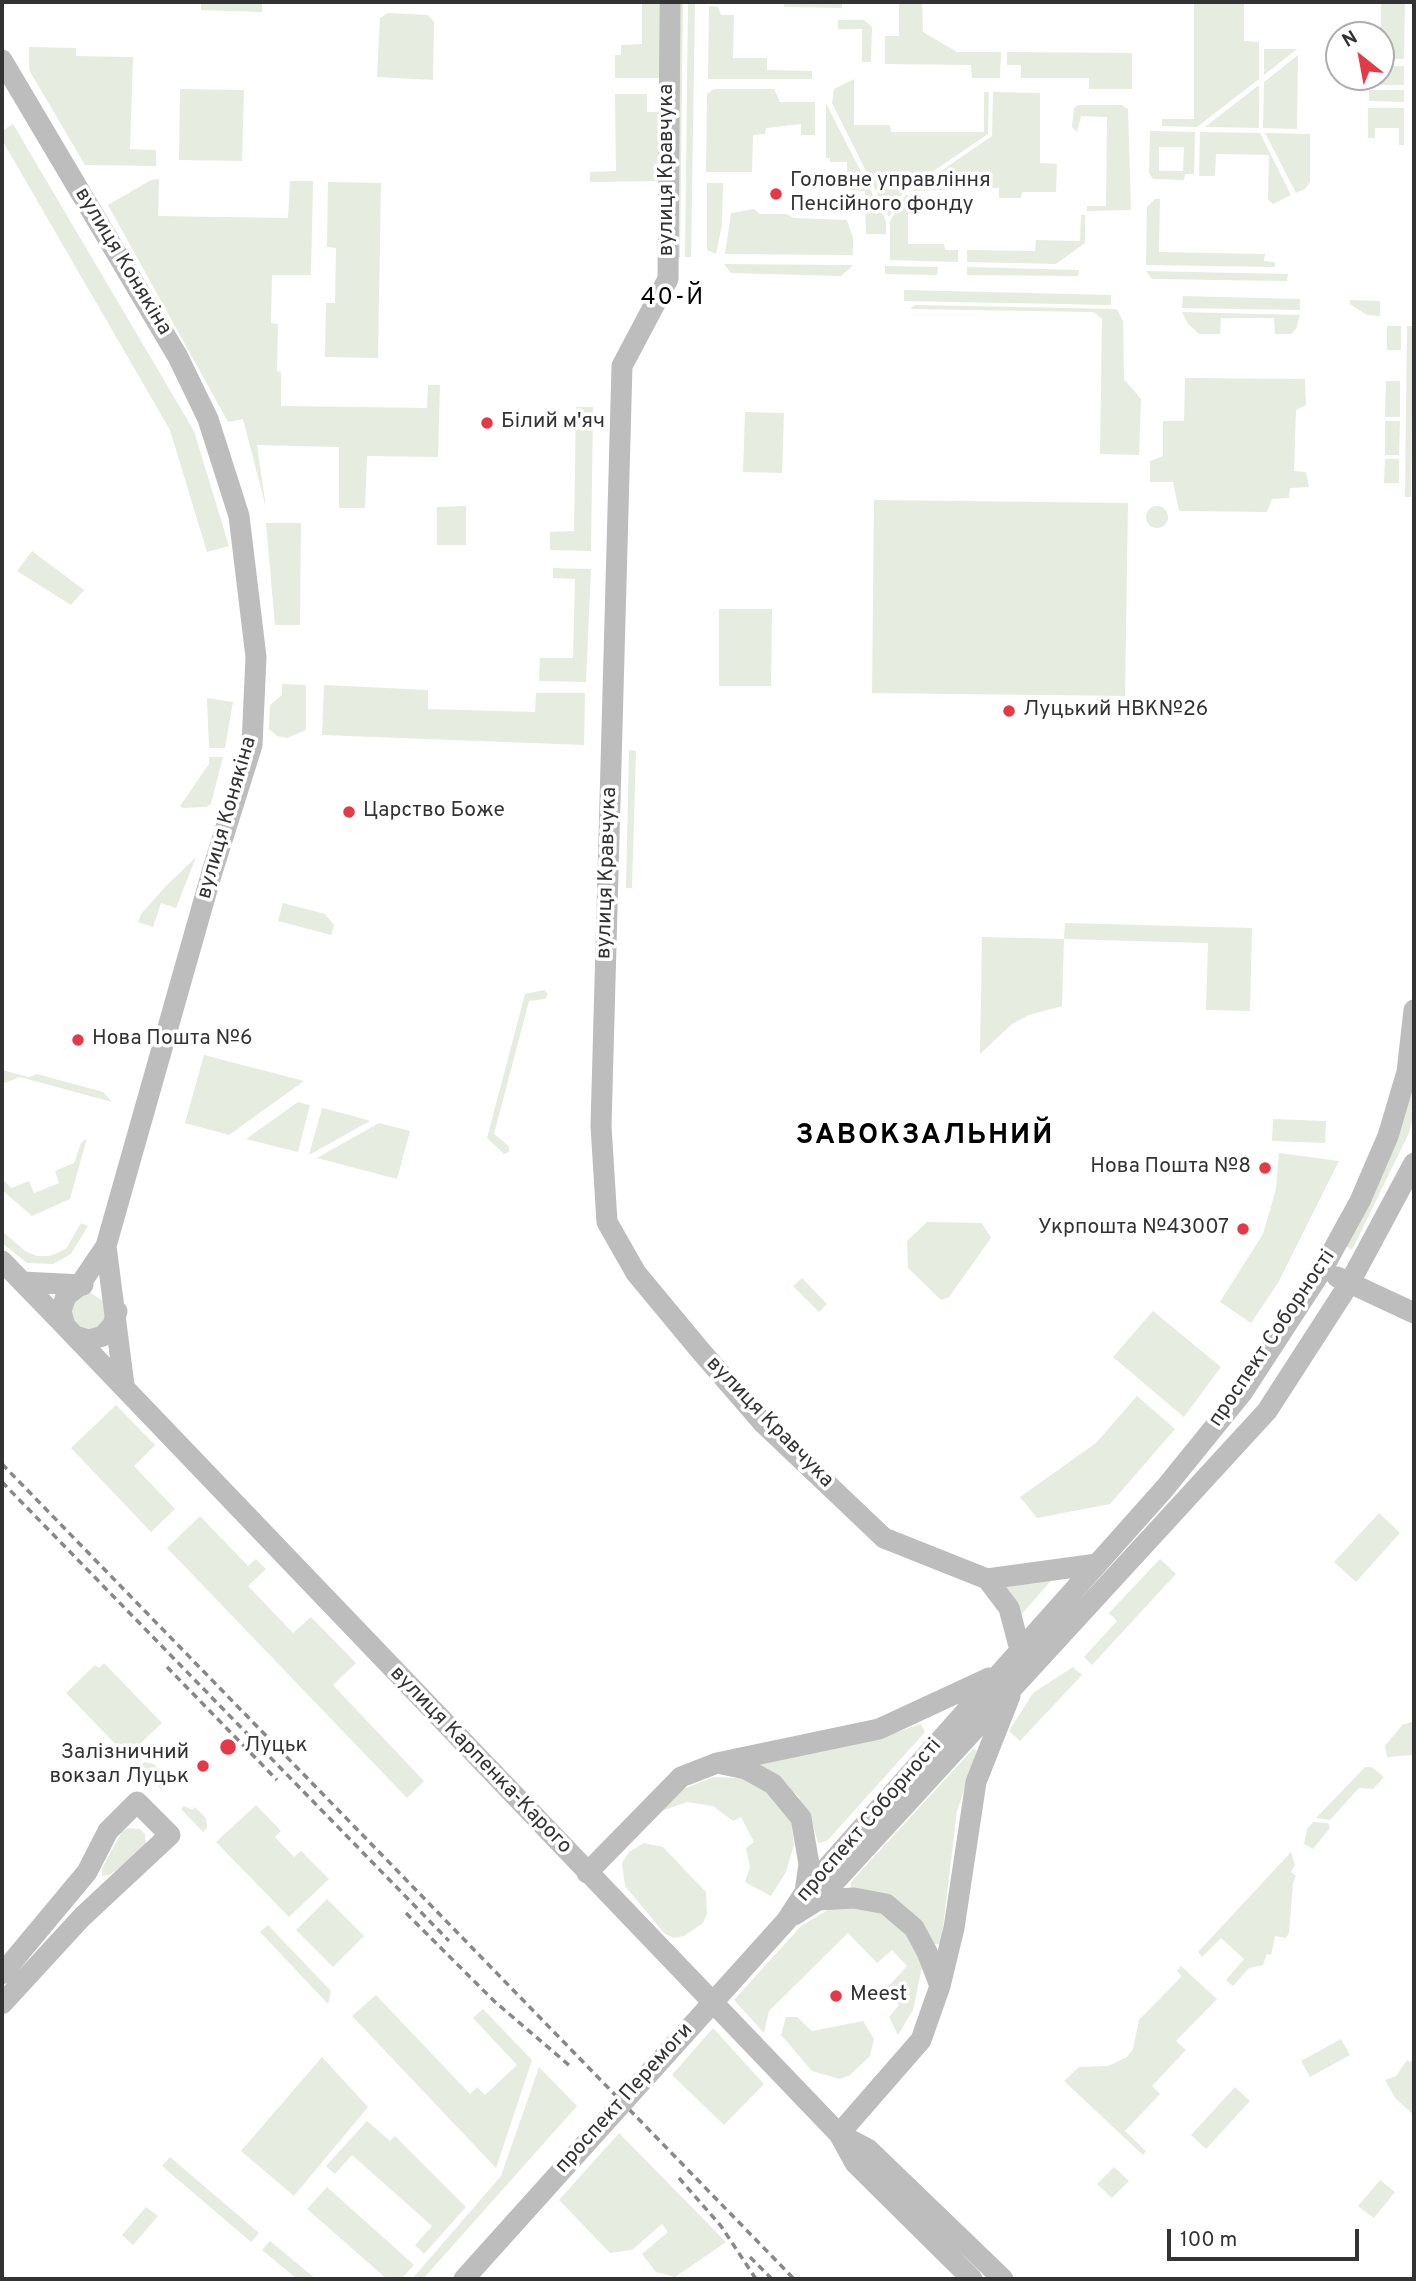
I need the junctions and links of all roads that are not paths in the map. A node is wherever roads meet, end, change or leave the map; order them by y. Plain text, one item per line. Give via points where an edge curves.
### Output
1 (670, 2) edge
2 (2, 60) edge
3 (1414, 1010) edge
4 (1414, 1163) edge
5 (106, 1245) junction
6 (2, 1261) edge
7 (1322, 1270) junction
8 (22, 1282) junction
9 (1349, 1284) junction
10 (79, 1286) junction
11 (115, 1304) junction
12 (1414, 1313) edge
13 (70, 1331) junction
14 (124, 1385) junction
15 (1158, 1496) junction
16 (1176, 1511) junction
17 (1097, 1564) junction
18 (987, 1579) junction
19 (1020, 1650) junction
20 (1008, 1678) junction
21 (717, 1763) junction
22 (587, 1873) junction
23 (812, 1896) junction
24 (787, 1920) joint
25 (2, 1974) edge
26 (940, 1986) junction
27 (2, 2004) edge
28 (839, 2134) junction
29 (464, 2279) edge
30 (972, 2279) edge
31 (1003, 2279) edge

1 - 18 main road, вулиця Кравчука via 668,279 622,366 601,1126 607,1222 636,1273 707,1359 764,1424 884,1538
2 - 5 main road, вулиця Конякіна via 178,357 208,419 239,516 256,657 252,745
3 - 7 main road, проспект Соборності via 1407,1072 1388,1136 1360,1201
4 - 9 main road, проспект Соборності
5 - 10 main road
5 - 11 main road
6 - 8 main road
7 - 9 main road
7 - 15 main road, проспект Соборності via 1242,1393
8 - 10 main road
8 - 13 main road, вулиця Карпенка-Карого
9 - 12 main road
9 - 16 main road, проспект Соборності via 1267,1411
10 - 11 main road via 92,1284 104,1289
10 - 13 main road via 66,1296 61,1311
11 - 13 main road via 113,1325 103,1336 89,1340
11 - 14 main road
13 - 14 main road, вулиця Карпенка-Карого
14 - 22 main road, вулиця Карпенка-Карого
15 - 16 main road
15 - 17 main road, проспект Соборності
16 - 20 main road, проспект Соборності
17 - 18 main road
17 - 19 main road, проспект Соборності
18 - 19 main road via 1009,1608
19 - 20 main road, проспект Соборності
20 - 21 main road via 879,1729
20 - 23 main road, проспект Соборності
20 - 26 main road via 976,1782 954,1928
21 - 22 main road via 681,1777
21 - 23 main road via 746,1769 773,1784 795,1810 807,1839
22 - 28 main road, вулиця Карпенка-Карого
23 - 24 main road, проспект Соборності
23 - 26 main road via 886,1904 914,1927
24 - 29 main road, проспект Перемоги, bridge
25 - 27 main road via 87,1872 108,1831 137,1802 170,1835 82,1917
26 - 28 main road via 921,2040
28 - 30 main road, вулиця Карпенка-Карого via 855,2163
28 - 31 main road, вулиця Карпенка-Карого via 868,2149

